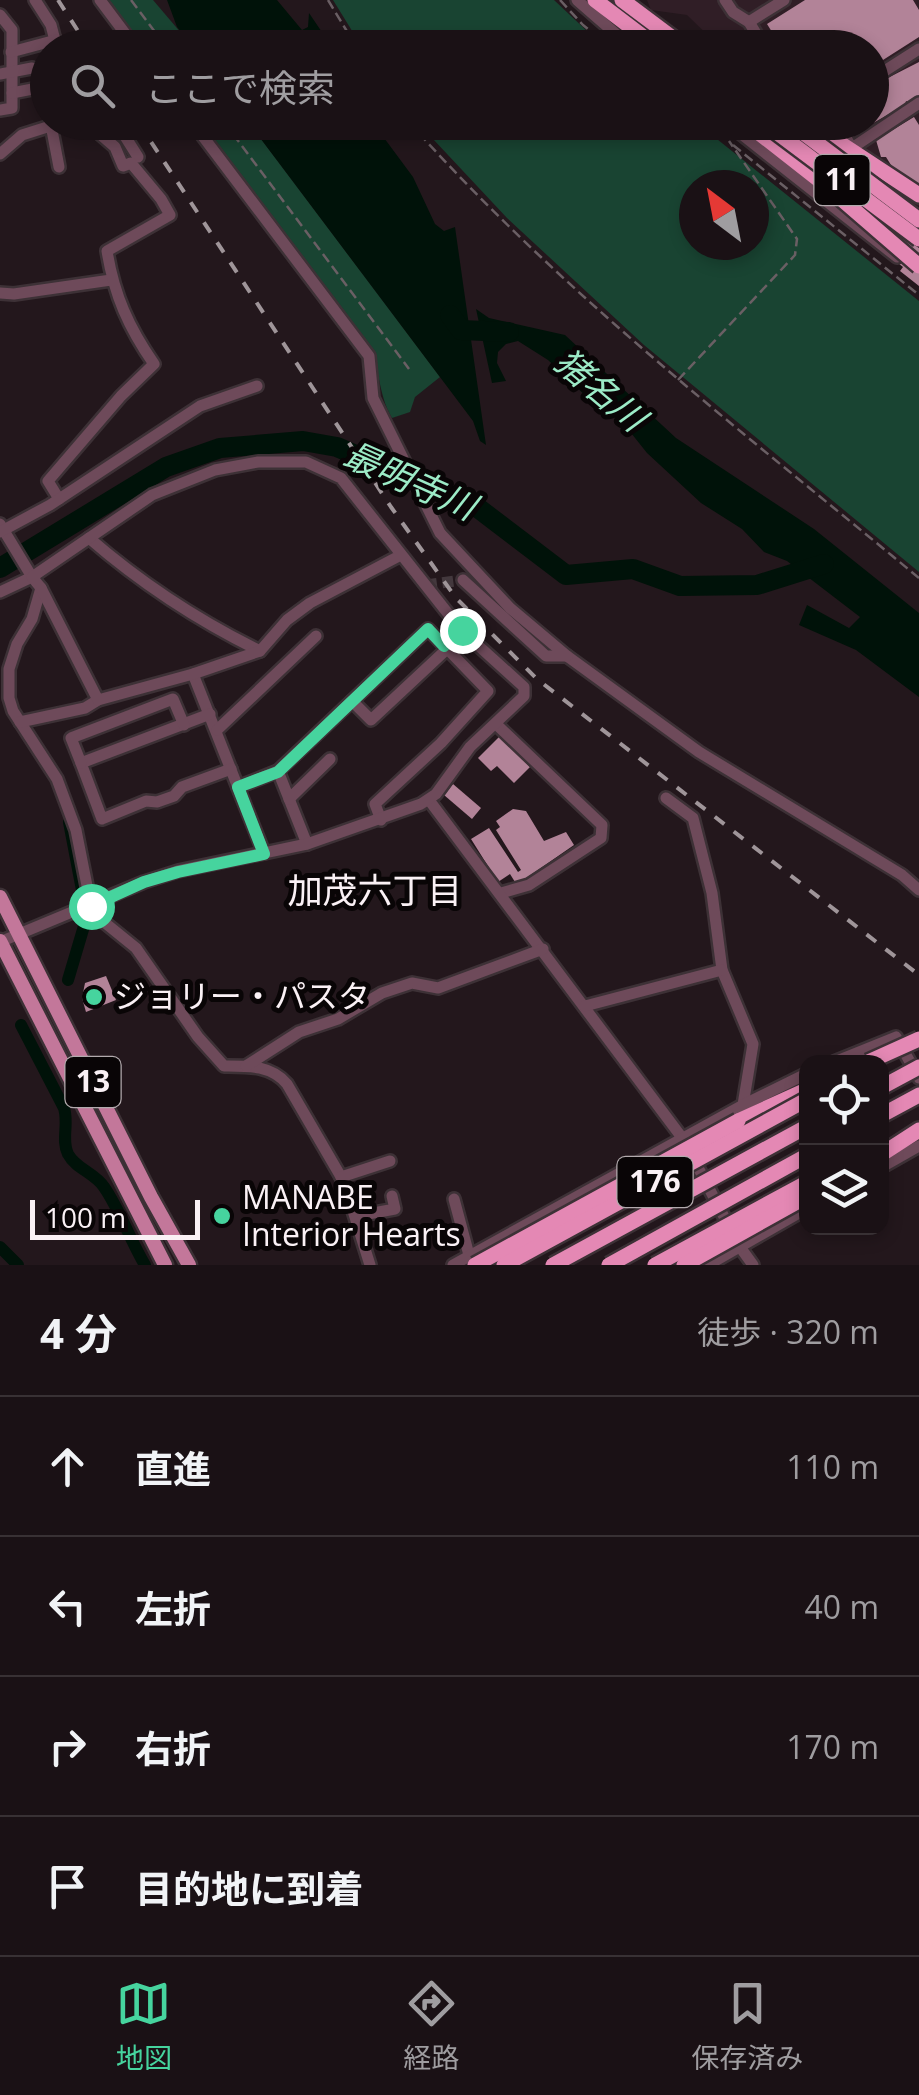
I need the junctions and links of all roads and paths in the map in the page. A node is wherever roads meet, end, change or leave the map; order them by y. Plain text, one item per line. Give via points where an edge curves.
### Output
1 (35, 0) edge
2 (100, 0) edge
3 (131, 0) edge
4 (328, 0) edge
5 (560, 0) edge
6 (622, 0) edge
7 (725, 0) edge
8 (784, 0) edge
9 (584, 1) edge
10 (0, 14) edge
11 (749, 22) junction
12 (624, 23) junction
13 (52, 30) edge
14 (122, 30) edge
15 (154, 30) edge
16 (346, 30) edge
17 (589, 30) edge
18 (614, 30) edge
19 (631, 30) edge
20 (634, 30) edge
21 (662, 30) edge
22 (754, 30) edge
23 (30, 49) edge
24 (919, 49) edge
25 (10, 52) junction
26 (889, 68) edge
27 (6, 73) edge
28 (30, 90) edge
29 (12, 94) junction
30 (918, 106) edge
31 (0, 110) edge
32 (889, 124) edge
33 (30, 132) edge
34 (58, 140) edge
35 (109, 140) edge
36 (127, 140) edge
37 (206, 140) edge
38 (237, 140) edge
39 (424, 140) edge
40 (749, 140) edge
41 (767, 140) edge
42 (786, 140) edge
43 (814, 140) edge
44 (835, 140) edge
45 (728, 141) joint
46 (0, 154) edge
47 (138, 157) dead end
48 (59, 167) dead end
49 (919, 196) edge
50 (919, 216) edge
51 (919, 239) edge
52 (875, 240) junction
53 (897, 256) dead end
54 (919, 266) edge
55 (111, 280) junction
56 (0, 292) edge
57 (919, 294) edge
58 (409, 369) dead end
59 (677, 381) junction
60 (257, 386) dead end
61 (59, 499) junction
62 (2, 531) edge
63 (89, 538) junction
64 (401, 555) junction
65 (31, 575) junction
66 (919, 578) edge
67 (463, 580) dead end
68 (41, 588) junction
69 (0, 592) edge
70 (462, 630) junction
71 (316, 636) dead end
72 (446, 648) junction
73 (260, 651) junction
74 (567, 656) junction
75 (194, 674) junction
76 (98, 700) junction
77 (352, 701) junction
78 (210, 714) junction
79 (20, 722) junction
80 (184, 724) junction
81 (496, 724) junction
82 (216, 730) junction
83 (330, 759) dead end
84 (81, 764) junction
85 (232, 770) junction
86 (278, 772) junction
87 (238, 787) junction
88 (666, 798) dead end
89 (289, 799) junction
90 (429, 800) junction
91 (381, 820) junction
92 (307, 844) junction
93 (264, 854) junction
94 (919, 890) edge
95 (501, 893) junction
96 (0, 897) edge
97 (91, 906) junction
98 (18, 933) junction
99 (0, 941) edge
100 (543, 950) junction
101 (722, 970) junction
102 (585, 1006) junction
103 (919, 1040) edge
104 (851, 1055) edge
105 (884, 1055) edge
106 (889, 1056) edge
107 (245, 1066) junction
108 (919, 1067) edge
109 (799, 1078) edge
110 (919, 1078) edge
111 (889, 1083) edge
112 (799, 1093) edge
113 (919, 1094) edge
114 (799, 1104) edge
115 (744, 1105) junction
116 (889, 1111) edge
117 (919, 1122) edge
118 (919, 1130) edge
119 (799, 1131) edge
120 (682, 1138) junction
121 (889, 1138) edge
122 (919, 1146) edge
123 (889, 1149) edge
124 (799, 1160) edge
125 (390, 1162) dead end
126 (889, 1163) edge
127 (341, 1177) junction
128 (799, 1187) edge
129 (392, 1196) dead end
130 (454, 1199) dead end
131 (799, 1201) edge
132 (799, 1214) edge
133 (357, 1216) junction
134 (740, 1247) junction
135 (472, 1260) edge
136 (165, 1265) edge
137 (189, 1265) edge
138 (370, 1265) edge
139 (453, 1265) edge
140 (504, 1265) edge
141 (553, 1265) edge
142 (609, 1265) edge
143 (655, 1265) edge
144 (684, 1265) edge
145 (708, 1265) edge
146 (753, 1265) edge

1 - 13 street
2 - 14 street
3 - 15 path
4 - 16 path
5 - 17 path
6 - 21 highway
7 - 11 street
8 - 11 street
9 - 12 highway
9 - 18 street
10 - 25 street via 12,30
11 - 22 street
12 - 19 highway
12 - 20 highway
23 - 25 street
24 - 26 street
25 - 27 street
27 - 29 street
28 - 29 street
29 - 31 street via 12,108
30 - 32 street
33 - 46 street
34 - 48 street
35 - 55 street via 123,166 130,162 170,215 107,251
36 - 47 street
37 - 74 street via 369,356 373,398 440,534
38 - 58 path
39 - 59 path
40 - 52 street
41 - 54 highway, bridge
42 - 51 highway, 11, bridge
43 - 50 highway, 11, bridge
44 - 49 highway
45 - 57 path
45 - 59 path via 797,239 795,255
50 - 52 street
52 - 53 street
55 - 56 street
55 - 61 street via 128,327 154,364 48,482
59 - 66 path
60 - 61 street via 200,406
61 - 62 street
62 - 65 street
63 - 64 street via 152,495 215,470 306,462 341,478
63 - 65 street
63 - 73 street via 138,581
64 - 70 street
64 - 73 street via 310,603
65 - 68 street
65 - 69 street
67 - 74 street via 546,656
68 - 76 street
68 - 79 street via 8,669 8,698
70 - 72 street
70 - 81 street via 524,687 524,696
71 - 82 street
72 - 77 street via 371,720
72 - 77 street via 428,629
72 - 91 street via 488,692 375,804
73 - 75 street
74 - 94 street via 699,752
75 - 76 street
75 - 78 street
76 - 79 street
77 - 86 street
78 - 80 street
78 - 82 street
79 - 97 street via 57,779 76,830
80 - 84 street
80 - 84 street via 173,699 71,738
81 - 90 street
81 - 95 street via 602,826 600,838 529,885
82 - 85 street
83 - 89 street
84 - 85 street via 102,819
85 - 87 street
86 - 87 street
86 - 89 street
87 - 93 street
88 - 101 street via 692,818 712,893
89 - 92 street
90 - 91 street
90 - 95 street
91 - 92 street
92 - 93 street
93 - 97 street via 144,882
95 - 100 street
96 - 98 main road, 13
97 - 98 street
97 - 107 street via 136,948 224,1066
98 - 99 street
98 - 137 main road, 13
99 - 136 main road, 13
100 - 102 street
100 - 107 street via 438,988 416,982 394,988 338,1020 299,1032
101 - 102 street
101 - 115 street via 753,1044
102 - 120 street
103 - 105 highway, bridge
103 - 106 highway, bridge
104 - 110 street via 896,1037
107 - 127 street via 281,1078
108 - 111 highway, bridge
109 - 115 street
112 - 135 highway, bridge
113 - 116 highway
114 - 140 highway, 176, bridge
115 - 120 street
117 - 121 highway
118 - 123 highway
119 - 141 highway, bridge
120 - 134 street
120 - 135 street
122 - 126 street
124 - 142 highway, bridge
125 - 127 street
127 - 133 street
128 - 143 highway, 176, bridge
129 - 133 street via 395,1208
130 - 135 street
131 - 144 highway, bridge
132 - 134 street
133 - 138 street
134 - 145 street
134 - 146 street
135 - 139 street

